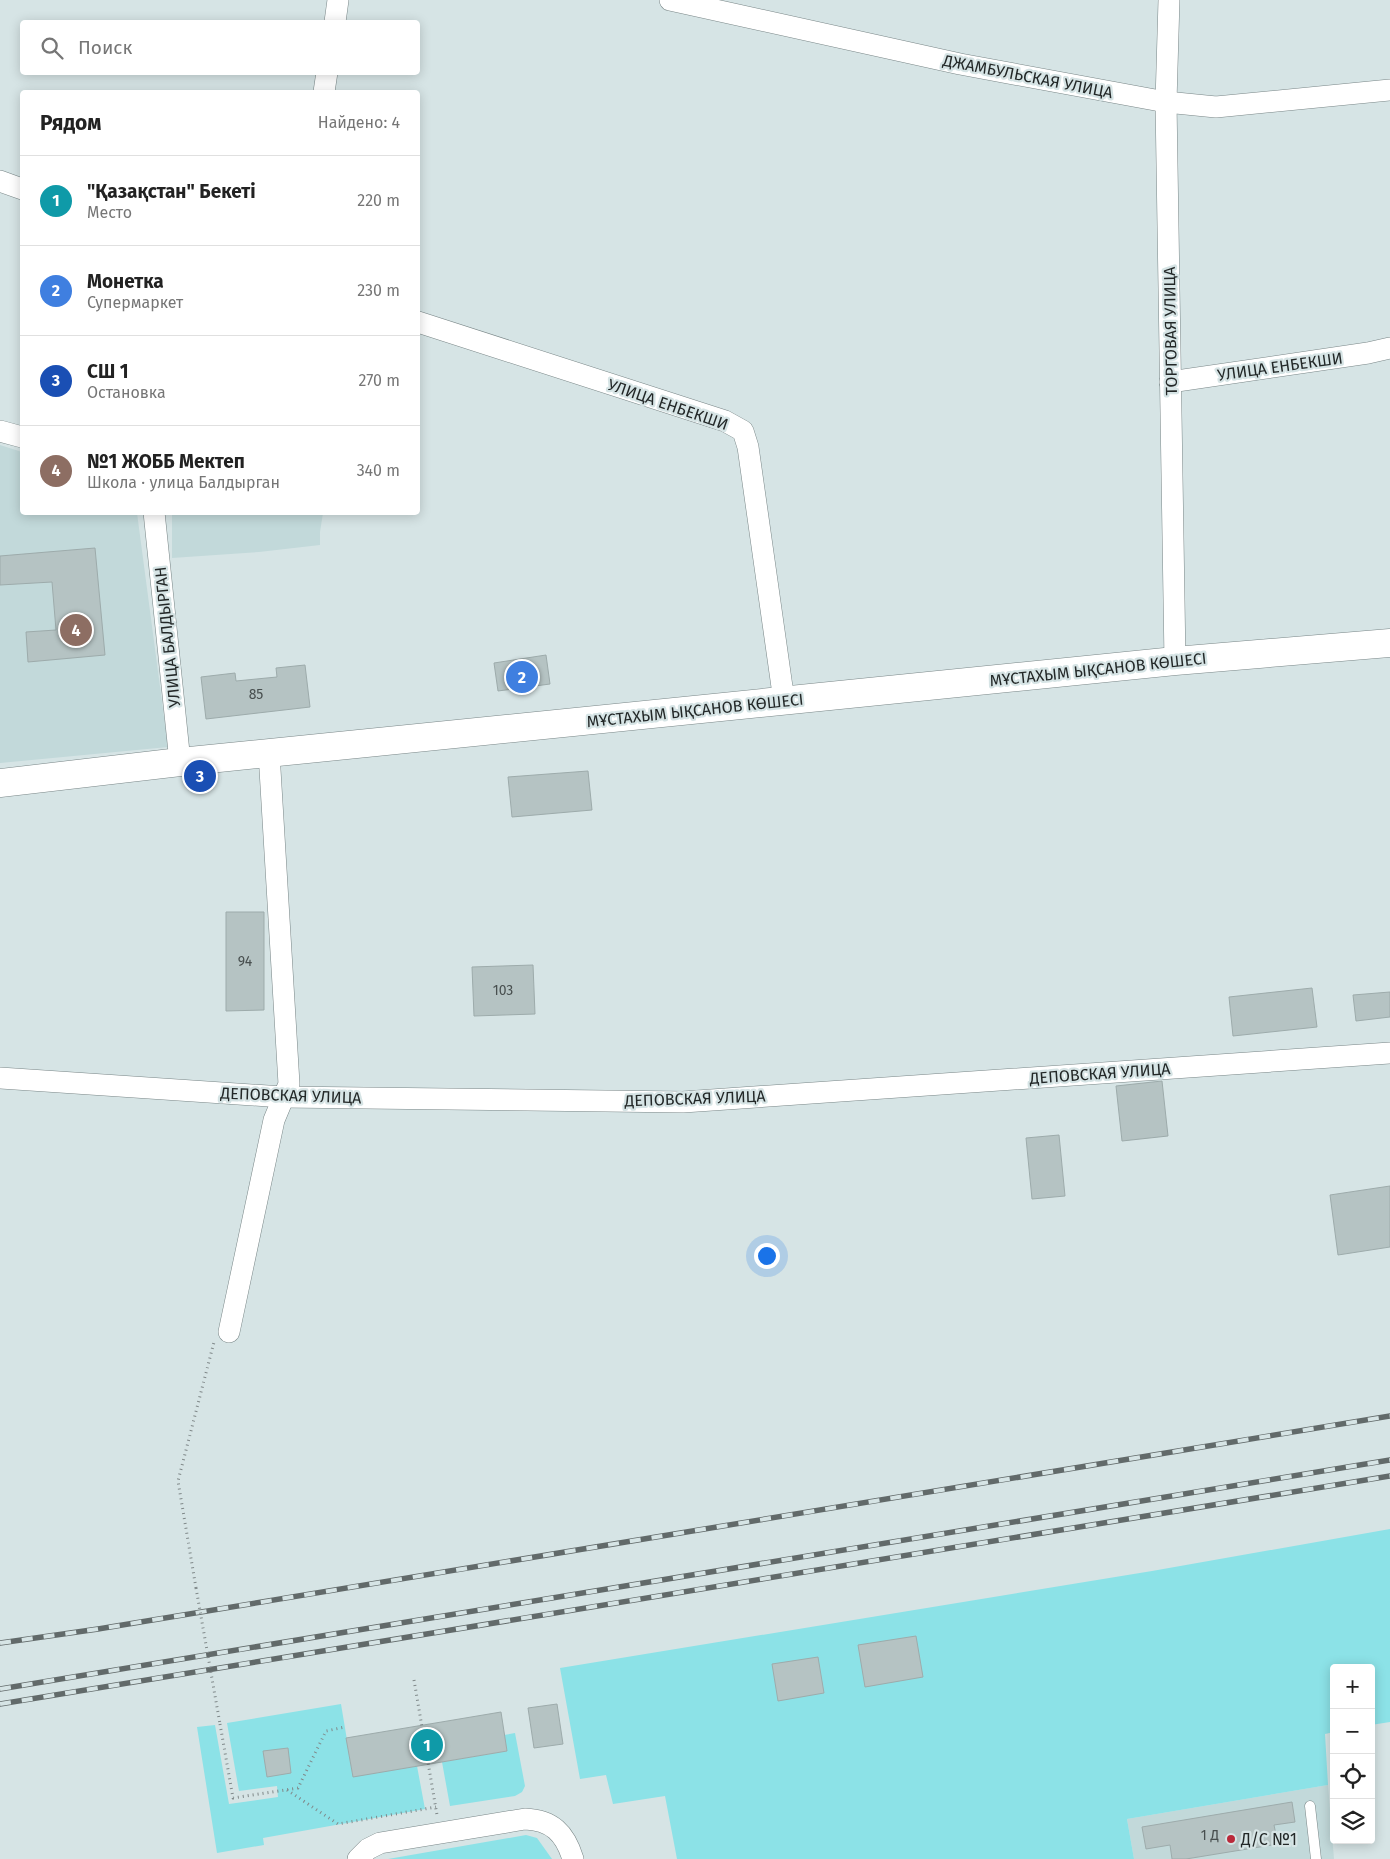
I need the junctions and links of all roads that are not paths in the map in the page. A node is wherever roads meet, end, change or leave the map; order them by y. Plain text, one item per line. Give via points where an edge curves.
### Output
1 (338, 0) edge
2 (670, 0) edge
3 (1169, 0) edge
4 (335, 20) edge
5 (327, 75) edge
6 (324, 90) edge
7 (1390, 90) edge
8 (1166, 102) junction
9 (0, 181) edge
10 (20, 188) edge
11 (420, 323) edge
12 (1390, 348) edge
13 (1170, 382) junction
14 (0, 431) edge
15 (20, 436) edge
16 (154, 515) edge
17 (1390, 643) edge
18 (1174, 661) junction
19 (784, 701) junction
20 (269, 753) junction
21 (180, 762) junction
22 (0, 783) edge
23 (1390, 1053) edge
24 (0, 1078) edge
25 (284, 1097) junction
26 (230, 1328) road end
27 (1310, 1806) dead end
28 (358, 1859) edge
29 (573, 1859) edge
30 (1316, 1859) edge

1 - 4 street
2 - 8 street, ДЖАМБУЛЬСКАЯ УЛИЦА via 960,64
3 - 8 street, ТОРГОВАЯ УЛИЦА
5 - 6 street
7 - 8 street, ДЖАМБУЛЬСКАЯ УЛИЦА via 1216,107
8 - 13 street, ТОРГОВАЯ УЛИЦА
9 - 10 street
11 - 19 street, УЛИЦА ЕНБЕКШИ via 725,421 743,431 748,447
12 - 13 street, УЛИЦА ЕНБЕКШИ
13 - 18 street, ТОРГОВАЯ УЛИЦА
14 - 15 street
16 - 21 street, УЛИЦА БАЛДЫРГАН
17 - 18 main road, МҰСТАХЫМ ЫҚСАНОВ КӨШЕСІ
18 - 19 main road, МҰСТАХЫМ ЫҚСАНОВ КӨШЕСІ
19 - 20 main road, МҰСТАХЫМ ЫҚСАНОВ КӨШЕСІ
20 - 21 main road, МҰСТАХЫМ ЫҚСАНОВ КӨШЕСІ
20 - 25 street via 290,1077
21 - 22 main road, МҰСТАХЫМ ЫҚСАНОВ КӨШЕСІ
23 - 25 street, ДЕПОВСКАЯ УЛИЦА via 683,1102
24 - 25 street, ДЕПОВСКАЯ УЛИЦА
25 - 26 street via 274,1120
27 - 30 lane
28 - 29 street via 380,1843 525,1819 540,1819 553,1826 569,1846

